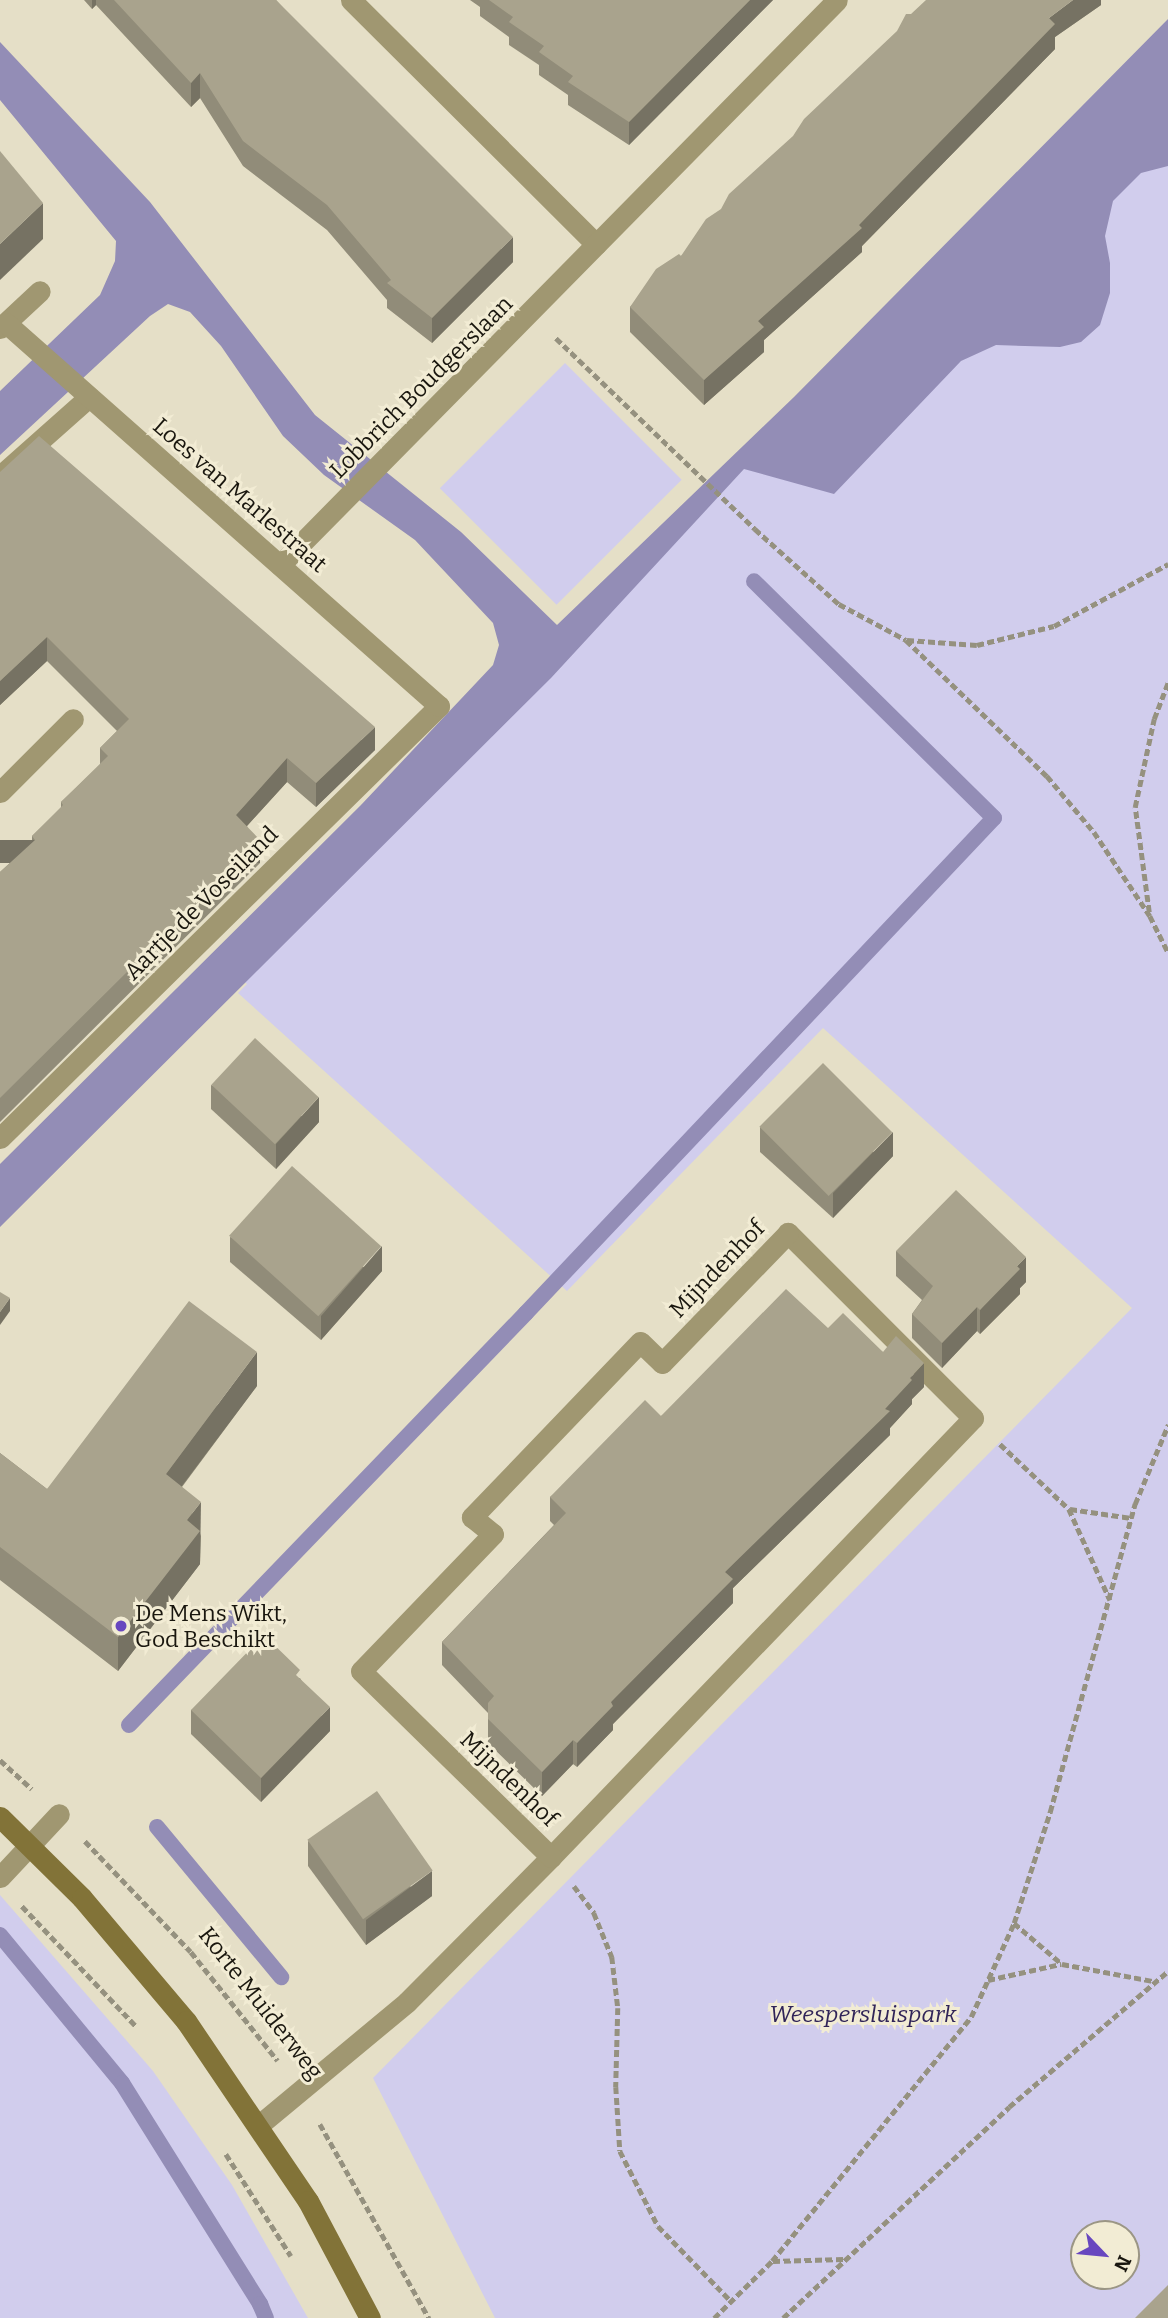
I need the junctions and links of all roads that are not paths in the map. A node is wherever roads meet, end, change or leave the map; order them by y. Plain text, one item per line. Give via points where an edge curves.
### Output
1 (351, 0) edge
2 (837, 0) edge
3 (596, 244) junction
4 (40, 291) dead end
5 (3, 325) edge
6 (89, 397) junction
7 (0, 476) edge
8 (280, 565) junction
9 (439, 706) joint
10 (73, 719) dead end
11 (0, 792) edge
12 (0, 1139) edge
13 (59, 1814) road end
14 (0, 1817) edge
15 (31, 1844) junction
16 (551, 1857) junction
17 (0, 1877) edge
18 (259, 2125) junction
19 (370, 2318) edge

1 - 3 street
2 - 3 street, Lobbrich Boudgerslaan
3 - 8 street, Lobbrich Boudgerslaan
4 - 5 street, Loes van Marlestraat
5 - 6 street, Loes van Marlestraat
6 - 7 street
6 - 8 street, Loes van Marlestraat
8 - 9 street, Loes van Marlestraat
9 - 12 street, Aartje de Voseiland
10 - 11 street
13 - 15 street
14 - 15 main road
15 - 17 street
15 - 18 main road via 186,2021
16 - 16 street, Mijndenhof via 973,1418 788,1233 662,1363 640,1342 472,1517 493,1534 361,1671
16 - 18 street, Mijndenhof via 407,2002
18 - 19 main road via 308,2201

